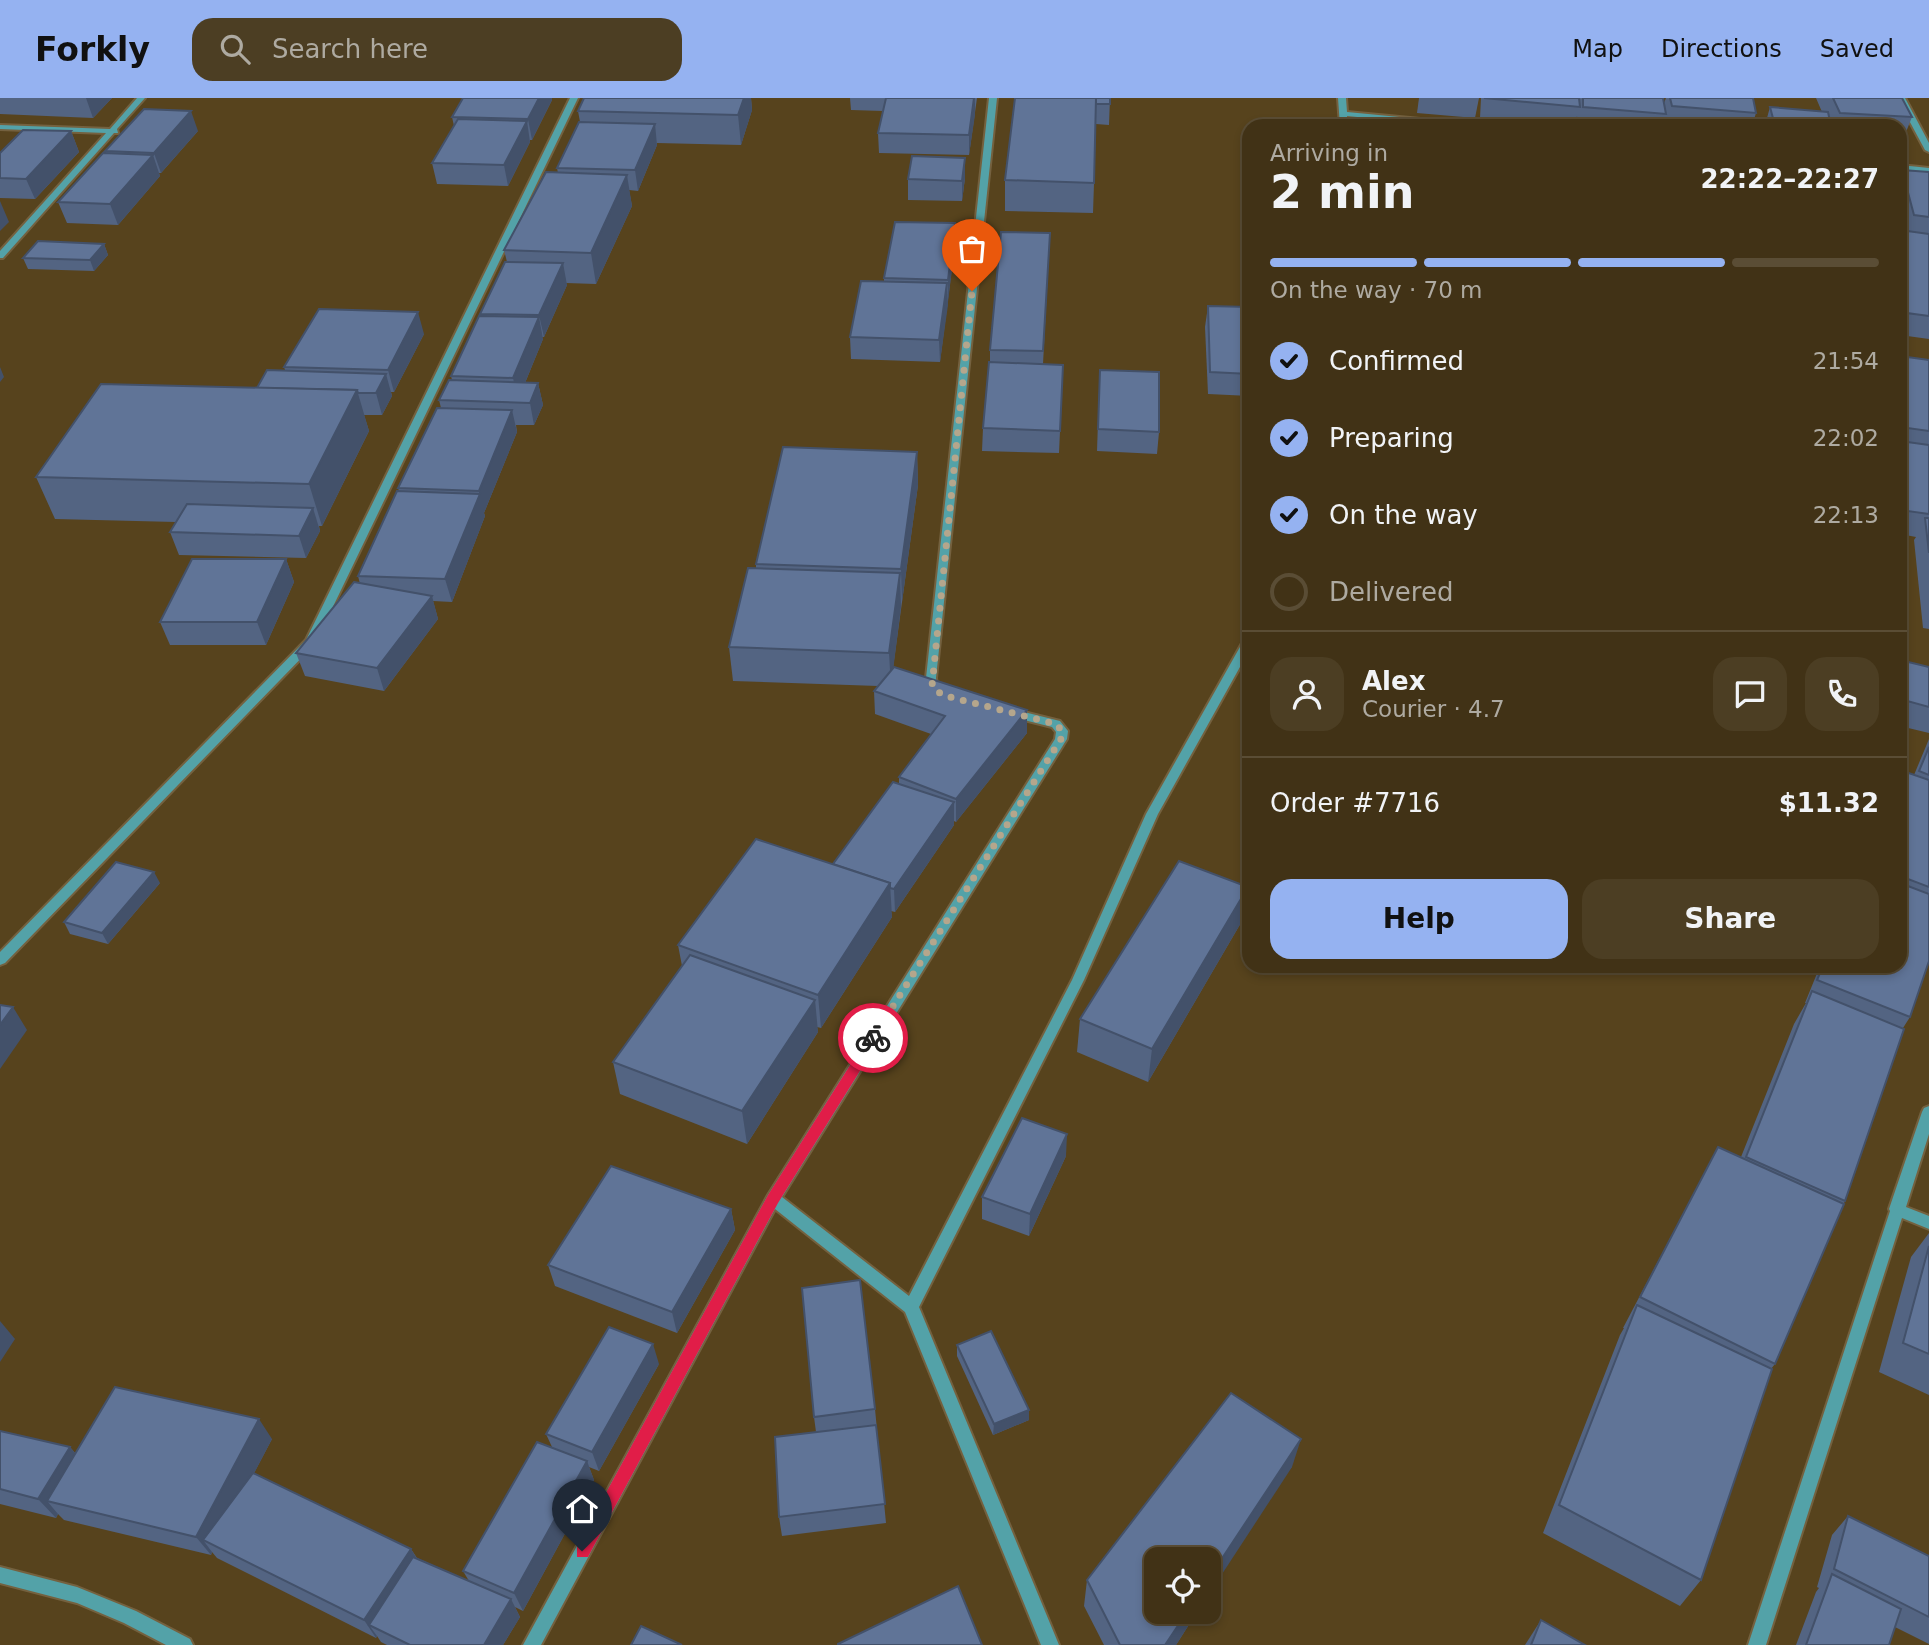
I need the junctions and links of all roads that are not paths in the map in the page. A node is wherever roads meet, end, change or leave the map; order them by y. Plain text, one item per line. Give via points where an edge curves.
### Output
1 (141, 98) edge
2 (574, 98) edge
3 (993, 98) edge
4 (1342, 98) edge
5 (1901, 98) edge
6 (1344, 114) junction
7 (1344, 119) edge
8 (1398, 119) edge
9 (0, 127) edge
10 (115, 131) junction
11 (1929, 149) edge
12 (1907, 168) edge
13 (1929, 170) edge
14 (0, 256) edge
15 (1242, 652) edge
16 (954, 699) edge
17 (1005, 711) edge
18 (0, 960) edge
19 (1929, 1112) edge
20 (773, 1199) junction
21 (1896, 1209) junction
22 (1929, 1223) edge
23 (877, 1278) joint
24 (911, 1307) junction
25 (0, 1575) edge
26 (184, 1645) edge
27 (531, 1645) edge
28 (1050, 1645) edge
29 (1757, 1645) edge

1 - 10 street
2 - 18 street via 311,642
3 - 16 street via 931,678 932,686
4 - 6 street
5 - 11 street
6 - 7 street
6 - 8 street
9 - 10 street
10 - 14 street
12 - 13 street
15 - 24 street via 1152,814 1078,980
17 - 20 street via 1056,724 1061,739
19 - 21 street
20 - 23 street
20 - 27 street
21 - 22 street
21 - 29 street
23 - 24 street
24 - 28 street
25 - 26 street via 77,1595

